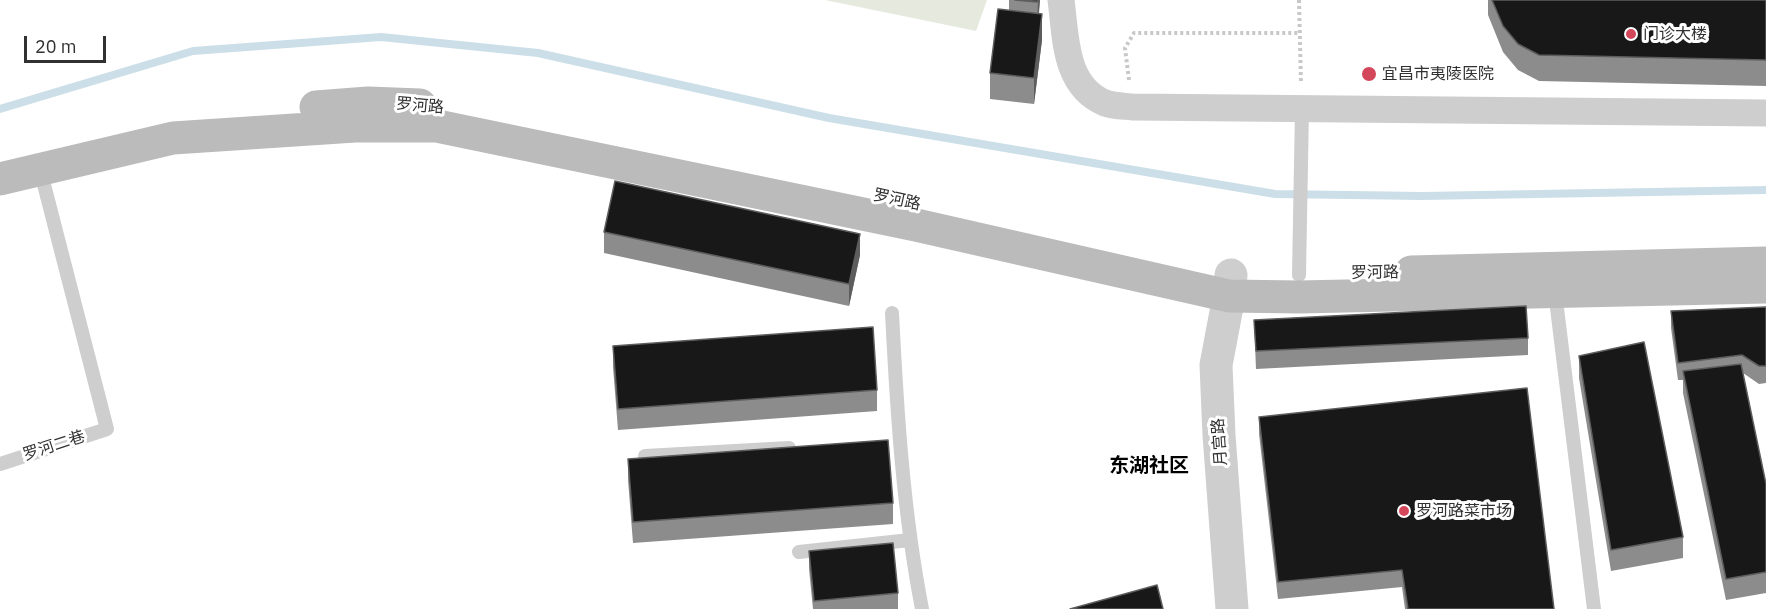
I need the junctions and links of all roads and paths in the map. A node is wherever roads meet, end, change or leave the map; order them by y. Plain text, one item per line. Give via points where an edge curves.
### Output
1 (1061, 0) edge
2 (1299, 0) edge
3 (1300, 33) junction
4 (1133, 107) junction
5 (1302, 110) junction
6 (1766, 113) edge
7 (40, 169) junction
8 (0, 179) edge
9 (1766, 263) edge
10 (1299, 275) junction
11 (1230, 285) junction
12 (1766, 287) edge
13 (1555, 292) junction
14 (892, 313) dead end
15 (807, 447) edge
16 (645, 456) edge
17 (0, 464) edge
18 (910, 540) junction
19 (799, 552) dead end
20 (922, 609) edge
21 (1232, 609) edge
22 (1594, 609) edge

1 - 4 street via 1069,59 1080,85 1106,104
2 - 3 path
3 - 4 path via 1134,33 1125,48
3 - 5 path
4 - 5 street
5 - 6 street
5 - 10 lane
7 - 8 main road, 罗河路
7 - 11 main road, 罗河路 via 165,119 368,103 435,106 921,205
7 - 17 lane, 罗河二巷 via 107,429
9 - 10 main road, 罗河路
10 - 11 main road, 罗河路
11 - 13 main road, 罗河路 via 1299,297
11 - 21 street, 月宫路 via 1216,365
12 - 13 main road, 罗河路
13 - 22 lane
14 - 18 lane via 893,441
15 - 16 lane
18 - 19 lane
18 - 20 lane

